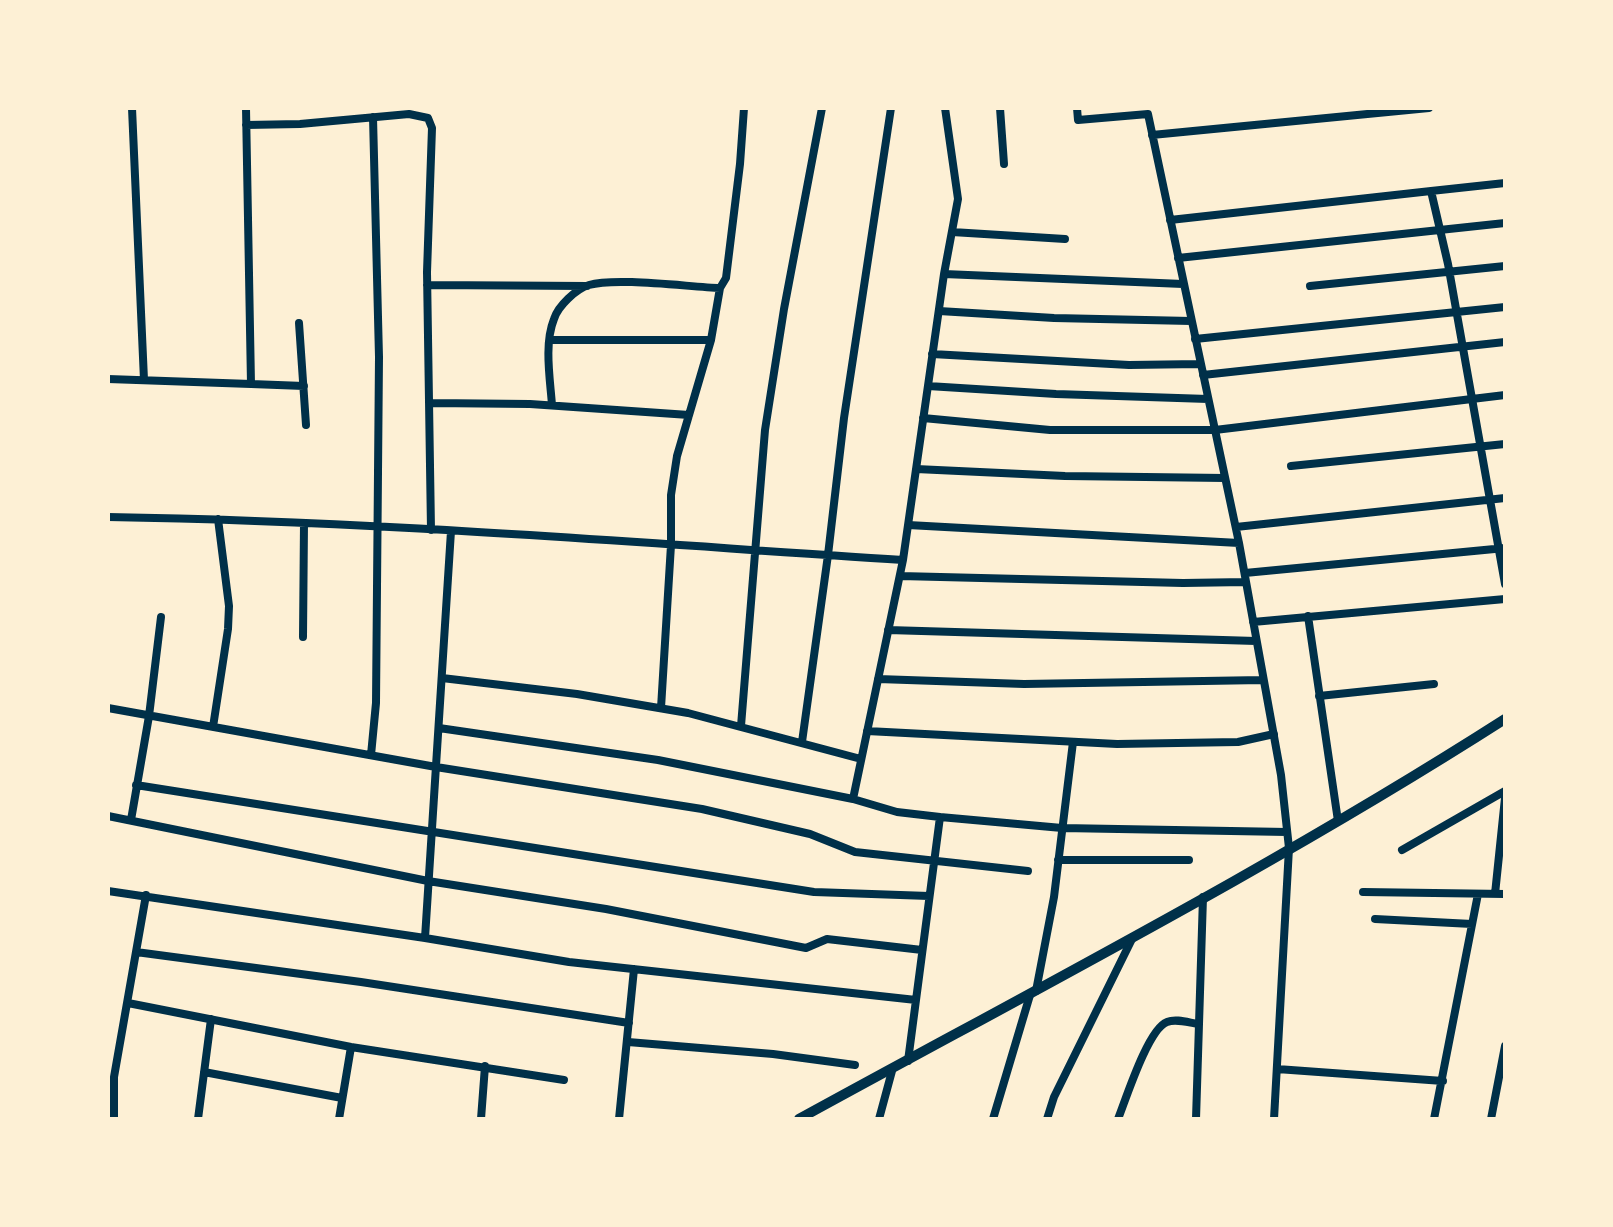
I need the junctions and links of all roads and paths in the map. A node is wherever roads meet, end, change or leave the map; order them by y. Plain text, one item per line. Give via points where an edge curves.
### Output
1 (132, 108) edge
2 (246, 108) edge
3 (744, 108) edge
4 (822, 108) edge
5 (891, 108) edge
6 (945, 108) edge
7 (1000, 108) edge
8 (1077, 108) edge
9 (1429, 108) edge
10 (373, 117) junction
11 (246, 125) junction
12 (1152, 135) junction
13 (1004, 164) dead end
14 (1505, 183) edge
15 (1431, 191) junction
16 (1170, 220) junction
17 (1505, 223) edge
18 (1440, 229) junction
19 (952, 232) junction
20 (1065, 239) dead end
21 (1178, 258) junction
22 (1505, 266) edge
23 (1449, 272) junction
24 (944, 274) junction
25 (1183, 284) junction
26 (427, 285) junction
27 (587, 286) junction
28 (1310, 286) dead end
29 (720, 288) junction
30 (1505, 307) edge
31 (939, 311) junction
32 (1456, 312) junction
33 (1191, 321) junction
34 (299, 323) dead end
35 (1195, 339) junction
36 (550, 340) junction
37 (711, 340) junction
38 (1505, 342) edge
39 (1462, 346) junction
40 (932, 354) junction
41 (1200, 364) junction
42 (1203, 375) junction
43 (108, 379) edge
44 (144, 380) junction
45 (251, 384) junction
46 (304, 386) junction
47 (928, 386) junction
48 (1505, 395) edge
49 (1208, 399) junction
50 (1471, 399) junction
51 (431, 403) junction
52 (552, 405) junction
53 (689, 415) junction
54 (923, 418) junction
55 (306, 425) dead end
56 (1215, 430) junction
57 (1505, 444) edge
58 (1480, 446) junction
59 (1291, 466) dead end
60 (916, 469) junction
61 (1225, 478) junction
62 (1505, 498) edge
63 (1489, 499) junction
64 (108, 517) edge
65 (218, 519) junction
66 (304, 523) junction
67 (908, 525) junction
68 (378, 527) junction
69 (1236, 527) junction
70 (431, 530) junction
71 (451, 531) junction
72 (1239, 543) junction
73 (671, 545) junction
74 (1502, 548) edge
75 (756, 550) junction
76 (828, 555) junction
77 (903, 560) junction
78 (900, 576) junction
79 (1246, 578) junction
80 (1505, 584) edge
81 (1505, 599) edge
82 (1308, 616) junction
83 (161, 617) dead end
84 (1253, 622) junction
85 (888, 630) junction
86 (303, 637) dead end
87 (1256, 641) junction
88 (442, 678) junction
89 (878, 679) junction
90 (1263, 680) junction
91 (1434, 684) dead end
92 (1319, 696) junction
93 (108, 708) edge
94 (661, 708) junction
95 (149, 716) junction
96 (1505, 719) edge
97 (741, 726) junction
98 (213, 727) junction
99 (439, 728) junction
100 (867, 731) junction
101 (1274, 734) junction
102 (802, 742) junction
103 (1073, 742) junction
104 (371, 755) junction
105 (861, 759) junction
106 (436, 767) junction
107 (136, 785) junction
108 (1505, 791) edge
109 (1505, 798) edge
110 (853, 799) junction
111 (108, 816) edge
112 (940, 817) junction
113 (131, 820) junction
114 (1338, 821) junction
115 (1062, 828) junction
116 (1287, 832) junction
117 (432, 834) junction
118 (1289, 848) junction
119 (1402, 850) dead end
120 (1058, 860) junction
121 (1189, 860) dead end
122 (934, 861) junction
123 (1028, 871) dead end
124 (428, 881) junction
125 (108, 891) edge
126 (1363, 892) dead end
127 (1478, 894) junction
128 (1495, 894) junction
129 (1505, 894) edge
130 (146, 895) junction
131 (929, 896) junction
132 (1203, 897) junction
133 (1375, 919) dead end
134 (1472, 924) junction
135 (1133, 937) junction
136 (425, 938) junction
137 (922, 950) junction
138 (136, 952) junction
139 (634, 969) junction
140 (1033, 994) junction
141 (916, 1000) junction
142 (128, 1003) junction
143 (211, 1019) junction
144 (629, 1023) junction
145 (1199, 1024) junction
146 (628, 1042) junction
147 (1505, 1046) edge
148 (351, 1047) junction
149 (908, 1061) junction
150 (855, 1065) dead end
151 (485, 1066) junction
152 (1277, 1069) junction
153 (892, 1071) junction
154 (204, 1072) junction
155 (111, 1076) edge
156 (564, 1080) dead end
157 (1443, 1081) junction
158 (342, 1098) junction
159 (823, 1106) junction
160 (114, 1119) edge
161 (198, 1119) edge
162 (339, 1119) edge
163 (481, 1119) edge
164 (619, 1119) edge
165 (799, 1119) edge
166 (820, 1119) edge
167 (879, 1119) edge
168 (993, 1119) edge
169 (1047, 1119) edge
170 (1118, 1119) edge
171 (1196, 1119) edge
172 (1274, 1119) edge
173 (1434, 1119) edge
174 (1491, 1119) edge

1 - 44 street
2 - 11 street
3 - 29 street via 726,278
4 - 75 street via 765,430
5 - 76 street
6 - 19 street via 958,199
7 - 13 street
8 - 12 street via 1078,120 1148,114
9 - 12 street
10 - 11 street
10 - 26 street via 420,115 432,128
10 - 68 street
11 - 45 street
12 - 16 street
14 - 15 street
15 - 16 street
15 - 18 street
16 - 21 street
17 - 18 street
18 - 21 street
18 - 23 street
19 - 20 street
19 - 24 street
21 - 25 street
22 - 23 street
23 - 28 street
23 - 32 street
24 - 25 street
24 - 31 street
25 - 33 street
26 - 27 street
26 - 51 street
27 - 29 street
27 - 36 street via 560,306
29 - 37 street
30 - 32 street
31 - 33 street
31 - 40 street
32 - 35 street
32 - 39 street
33 - 35 street
34 - 46 street
35 - 41 street
36 - 37 street
36 - 52 street
37 - 53 street
38 - 39 street
39 - 42 street
39 - 50 street
40 - 41 street
40 - 47 street
41 - 42 street
42 - 49 street
43 - 44 street
44 - 45 street
45 - 46 street
46 - 55 street
47 - 49 street
47 - 54 street
48 - 50 street
49 - 56 street
50 - 56 street
50 - 58 street
51 - 52 street
51 - 70 street
52 - 53 street
53 - 73 street via 671,495
54 - 56 street via 1050,430
54 - 60 street
56 - 61 street
57 - 58 street
58 - 59 street
58 - 63 street
60 - 61 street
60 - 67 street
61 - 69 street
62 - 63 street
63 - 69 street
63 - 74 street
64 - 65 street
65 - 66 street
65 - 98 street via 229,606
66 - 68 street
66 - 86 street
67 - 72 street
67 - 77 street
68 - 70 street
68 - 104 street
69 - 72 street
70 - 71 street
71 - 73 street
71 - 88 street
72 - 79 street
73 - 75 street
73 - 94 street
74 - 79 street
74 - 80 street
75 - 76 street
75 - 97 street
76 - 77 street
76 - 102 street
77 - 78 street
78 - 79 street via 1183,583
78 - 85 street
79 - 84 street
81 - 82 street
82 - 84 street
82 - 92 street
83 - 95 street
84 - 87 street
85 - 87 street
85 - 89 street
87 - 90 street
88 - 94 street
88 - 99 street
89 - 90 street via 1024,684
89 - 100 street
90 - 101 street
91 - 92 street
92 - 114 street
93 - 95 street
94 - 97 street
95 - 98 street
95 - 107 street
96 - 114 street
97 - 102 street
98 - 104 street
99 - 106 street
99 - 110 street via 658,760
100 - 103 street
100 - 105 street
101 - 103 street via 1195,745
101 - 116 street
102 - 105 street
103 - 115 street
104 - 106 street
105 - 110 street
106 - 117 street
106 - 122 street via 702,809 810,834 855,852
107 - 113 street
107 - 117 street
108 - 119 street
109 - 128 street
110 - 112 street
111 - 113 street
112 - 115 street
112 - 122 street
113 - 124 street
114 - 118 street
115 - 116 street
115 - 120 street
116 - 118 street
117 - 124 street
117 - 131 street via 814,892
118 - 132 street
118 - 152 street
120 - 121 street
120 - 140 street
122 - 123 street
122 - 131 street
124 - 136 street
124 - 137 street via 806,948 827,939
125 - 130 street
126 - 127 street
127 - 128 street
127 - 134 street
128 - 129 street
130 - 136 street
130 - 138 street
131 - 137 street
132 - 135 street
132 - 145 street
133 - 134 street
134 - 157 street
135 - 140 street
135 - 169 street
136 - 139 street
137 - 141 street
138 - 142 street
138 - 144 street
139 - 141 street
139 - 144 street
140 - 149 street
140 - 168 street
141 - 149 street
142 - 143 street
142 - 155 street
143 - 148 street
143 - 154 street
144 - 146 street
145 - 170 street via 1169,1020 1160,1026
145 - 171 street
146 - 150 street
146 - 164 street
147 - 174 street
148 - 151 street
148 - 158 street
149 - 153 street
151 - 156 street
151 - 163 street
152 - 157 street
152 - 172 street
153 - 159 street
153 - 167 street
154 - 158 street
154 - 161 street
155 - 160 street
157 - 173 street
158 - 162 street
159 - 165 street
159 - 166 street

